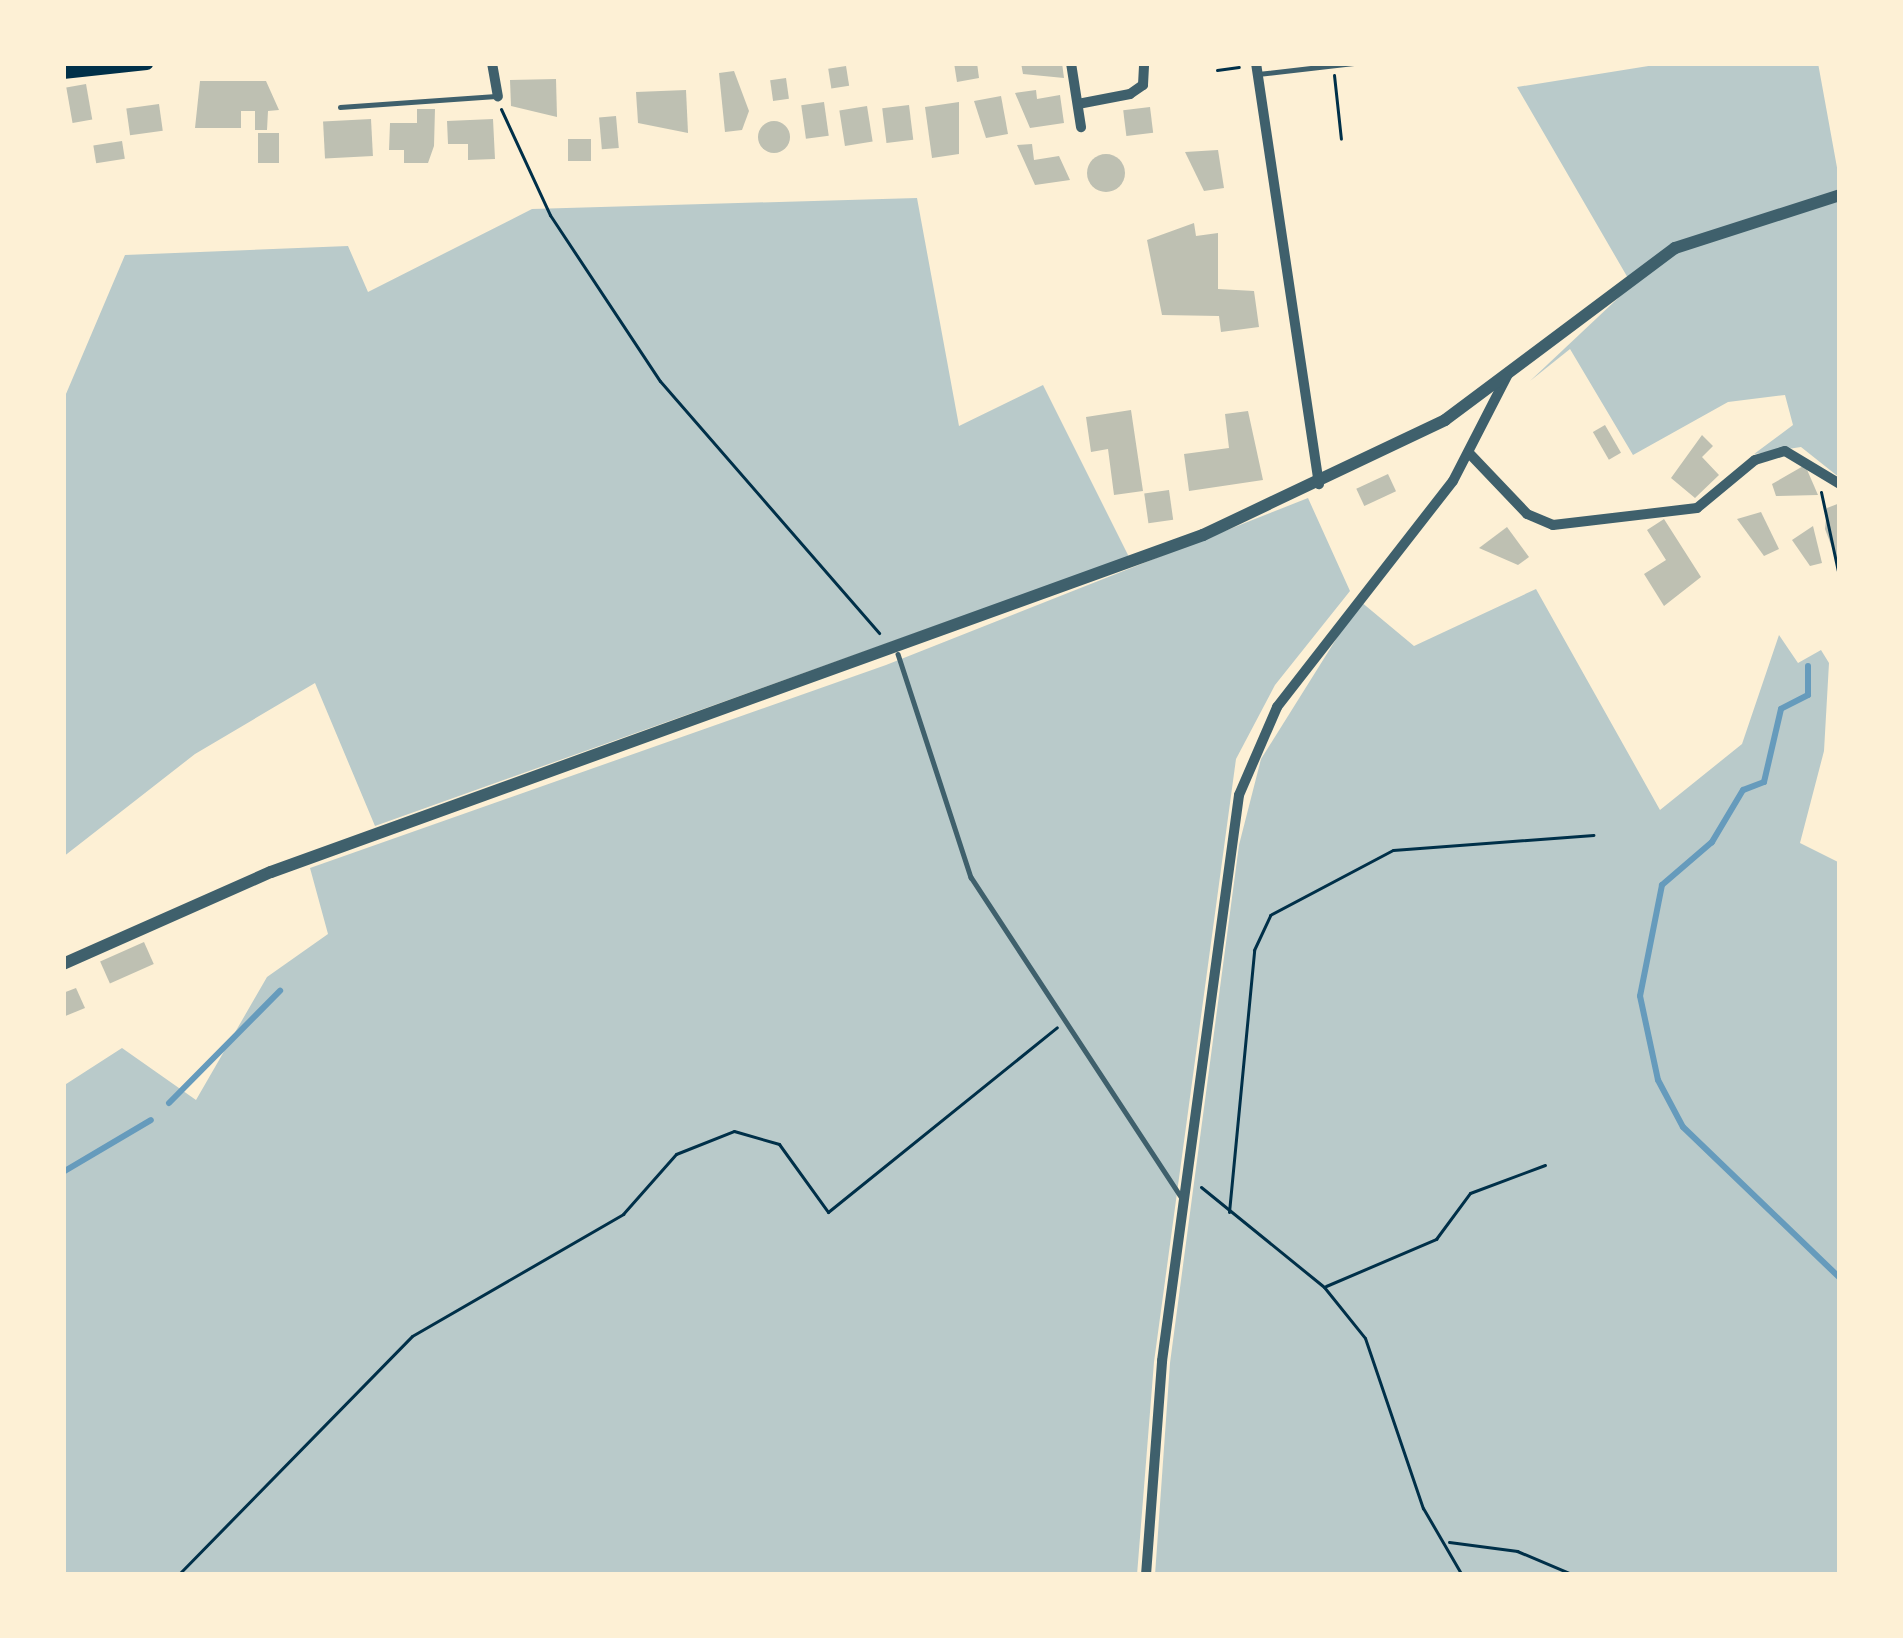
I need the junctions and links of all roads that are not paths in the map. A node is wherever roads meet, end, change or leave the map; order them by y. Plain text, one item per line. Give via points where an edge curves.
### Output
1 (146, 63) edge
2 (492, 63) edge
3 (1071, 63) edge
4 (1144, 63) edge
5 (1353, 63) edge
6 (1333, 66) edge
7 (1257, 67) edge
8 (63, 72) edge
9 (498, 96) joint
10 (1078, 104) junction
11 (340, 107) dead end
12 (1081, 127) dead end
13 (1840, 195) edge
14 (1510, 372) junction
15 (1469, 453) junction
16 (1319, 484) junction
17 (1840, 484) edge
18 (898, 654) junction
19 (63, 964) edge
20 (1184, 1200) junction
21 (1146, 1575) edge

1 - 8 main road
2 - 9 street
3 - 10 street
4 - 10 street via 1143,85 1130,94
5 - 6 lane
6 - 7 lane
7 - 16 street
9 - 11 lane
10 - 12 street
13 - 14 street via 1675,248
14 - 15 street
14 - 16 street via 1410,441
15 - 17 street via 1527,514 1553,525 1697,508 1755,460 1785,451
15 - 20 street via 1277,707 1239,795
16 - 18 street
18 - 19 street via 271,872
18 - 20 lane via 970,877
20 - 21 street

